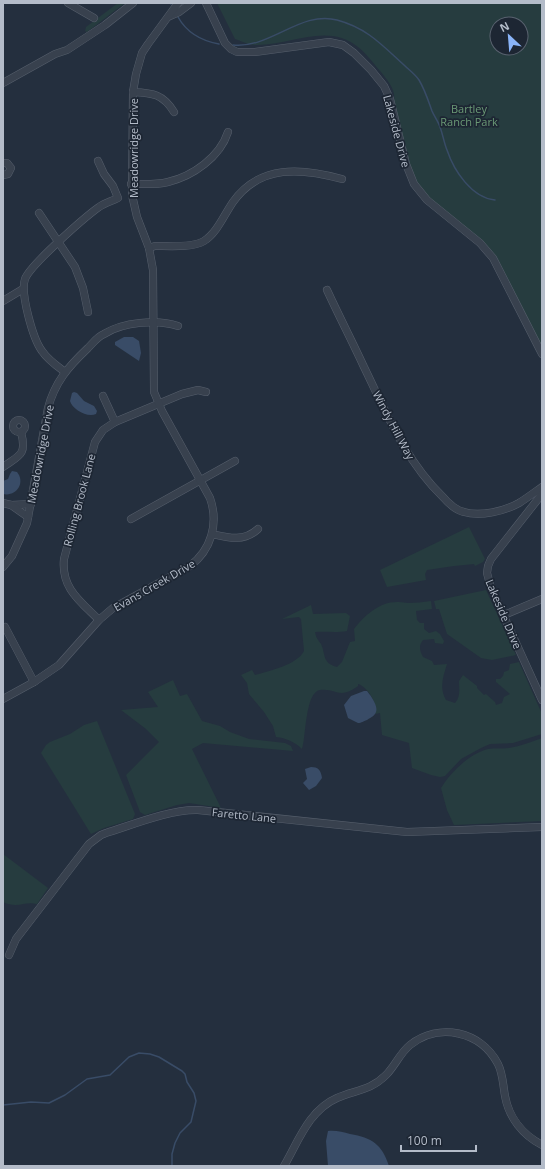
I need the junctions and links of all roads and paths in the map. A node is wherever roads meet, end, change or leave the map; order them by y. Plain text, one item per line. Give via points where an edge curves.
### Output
1 (68, 3) edge
2 (133, 3) edge
3 (178, 3) edge
4 (191, 3) edge
5 (206, 3) edge
6 (170, 16) junction
7 (94, 18) dead end
8 (3, 83) edge
9 (133, 92) junction
10 (174, 112) dead end
11 (228, 132) dead end
12 (98, 161) dead end
13 (3, 163) edge
14 (3, 175) edge
15 (342, 179) dead end
16 (131, 184) junction
17 (39, 213) dead end
18 (58, 243) junction
19 (149, 248) junction
20 (23, 289) junction
21 (327, 290) dead end
22 (3, 301) edge
23 (88, 312) dead end
24 (153, 321) junction
25 (178, 326) dead end
26 (542, 354) edge
27 (65, 372) junction
28 (206, 392) dead end
29 (103, 396) dead end
30 (158, 404) junction
31 (115, 422) junction
32 (21, 432) dead end
33 (235, 460) dead end
34 (3, 467) edge
35 (200, 480) junction
36 (542, 487) edge
37 (542, 494) edge
38 (3, 503) edge
39 (31, 504) junction
40 (11, 505) junction
41 (28, 517) junction
42 (131, 519) dead end
43 (258, 529) dead end
44 (212, 534) junction
45 (3, 567) edge
46 (542, 599) edge
47 (504, 615) junction
48 (99, 620) junction
49 (5, 627) dead end
50 (34, 682) junction
51 (3, 699) edge
52 (542, 700) edge
53 (542, 827) edge
54 (9, 956) dead end
55 (542, 1145) edge
56 (284, 1166) edge

1 - 7 street
2 - 8 street via 67,50
3 - 6 street
4 - 6 street
5 - 26 street, Lakeside Drive via 225,43 237,52 329,42 346,47 363,61 388,95 406,164 414,184 427,200 489,253
6 - 9 street, Meadowridge Drive via 154,35 138,64
9 - 10 street via 161,97
9 - 16 street, Meadowridge Drive
11 - 16 street via 213,156 198,169 180,179 160,184
12 - 18 street via 118,198 96,209
13 - 14 street via 7,163 11,168 8,174
15 - 19 street via 308,172 265,176 256,180 234,200 210,236 203,242 196,245
16 - 19 street, Meadowridge Drive via 134,207
17 - 18 street
18 - 20 street via 28,272
18 - 23 street via 80,277
19 - 24 street, Meadowridge Drive via 153,270
20 - 22 street
20 - 27 street via 38,344 47,357
21 - 36 street, Windy Hill Way via 399,439 417,467 452,506 462,512 471,513 501,510 516,504
24 - 25 street
24 - 27 street, Meadowridge Drive via 110,330
24 - 30 street, Evans Creek Drive via 153,383
27 - 39 street, Meadowridge Drive via 57,383 48,408
28 - 30 street, Rolling Brook Lane via 191,391
29 - 31 street
30 - 31 street, Rolling Brook Lane
30 - 35 street, Evans Creek Drive
31 - 48 street, Rolling Brook Lane via 104,430 92,449 63,566 65,580 72,593
32 - 34 street via 23,449 18,457
33 - 35 street
35 - 42 street
35 - 44 street, Evans Creek Drive via 212,506
37 - 47 street, Lakeside Drive via 497,549 488,566 488,578
38 - 40 street
39 - 40 street
39 - 41 street, Meadowridge Drive
40 - 41 street
41 - 45 street, Meadowridge Drive via 20,542
43 - 44 street via 254,534 240,538
44 - 48 street, Evans Creek Drive via 202,556 190,566 114,608
46 - 47 street
47 - 52 street, Lakeside Drive
48 - 50 street, Evans Creek Drive via 63,660
49 - 50 street
50 - 51 street, Evans Creek Drive
53 - 54 street, Faretto Lane via 408,832 198,810 174,813 106,833 88,844 16,939
55 - 56 street via 523,1131 514,1119 506,1099 500,1069 486,1048 470,1037 455,1032 436,1032 422,1037 405,1050 377,1083 359,1092 336,1098 316,1113

